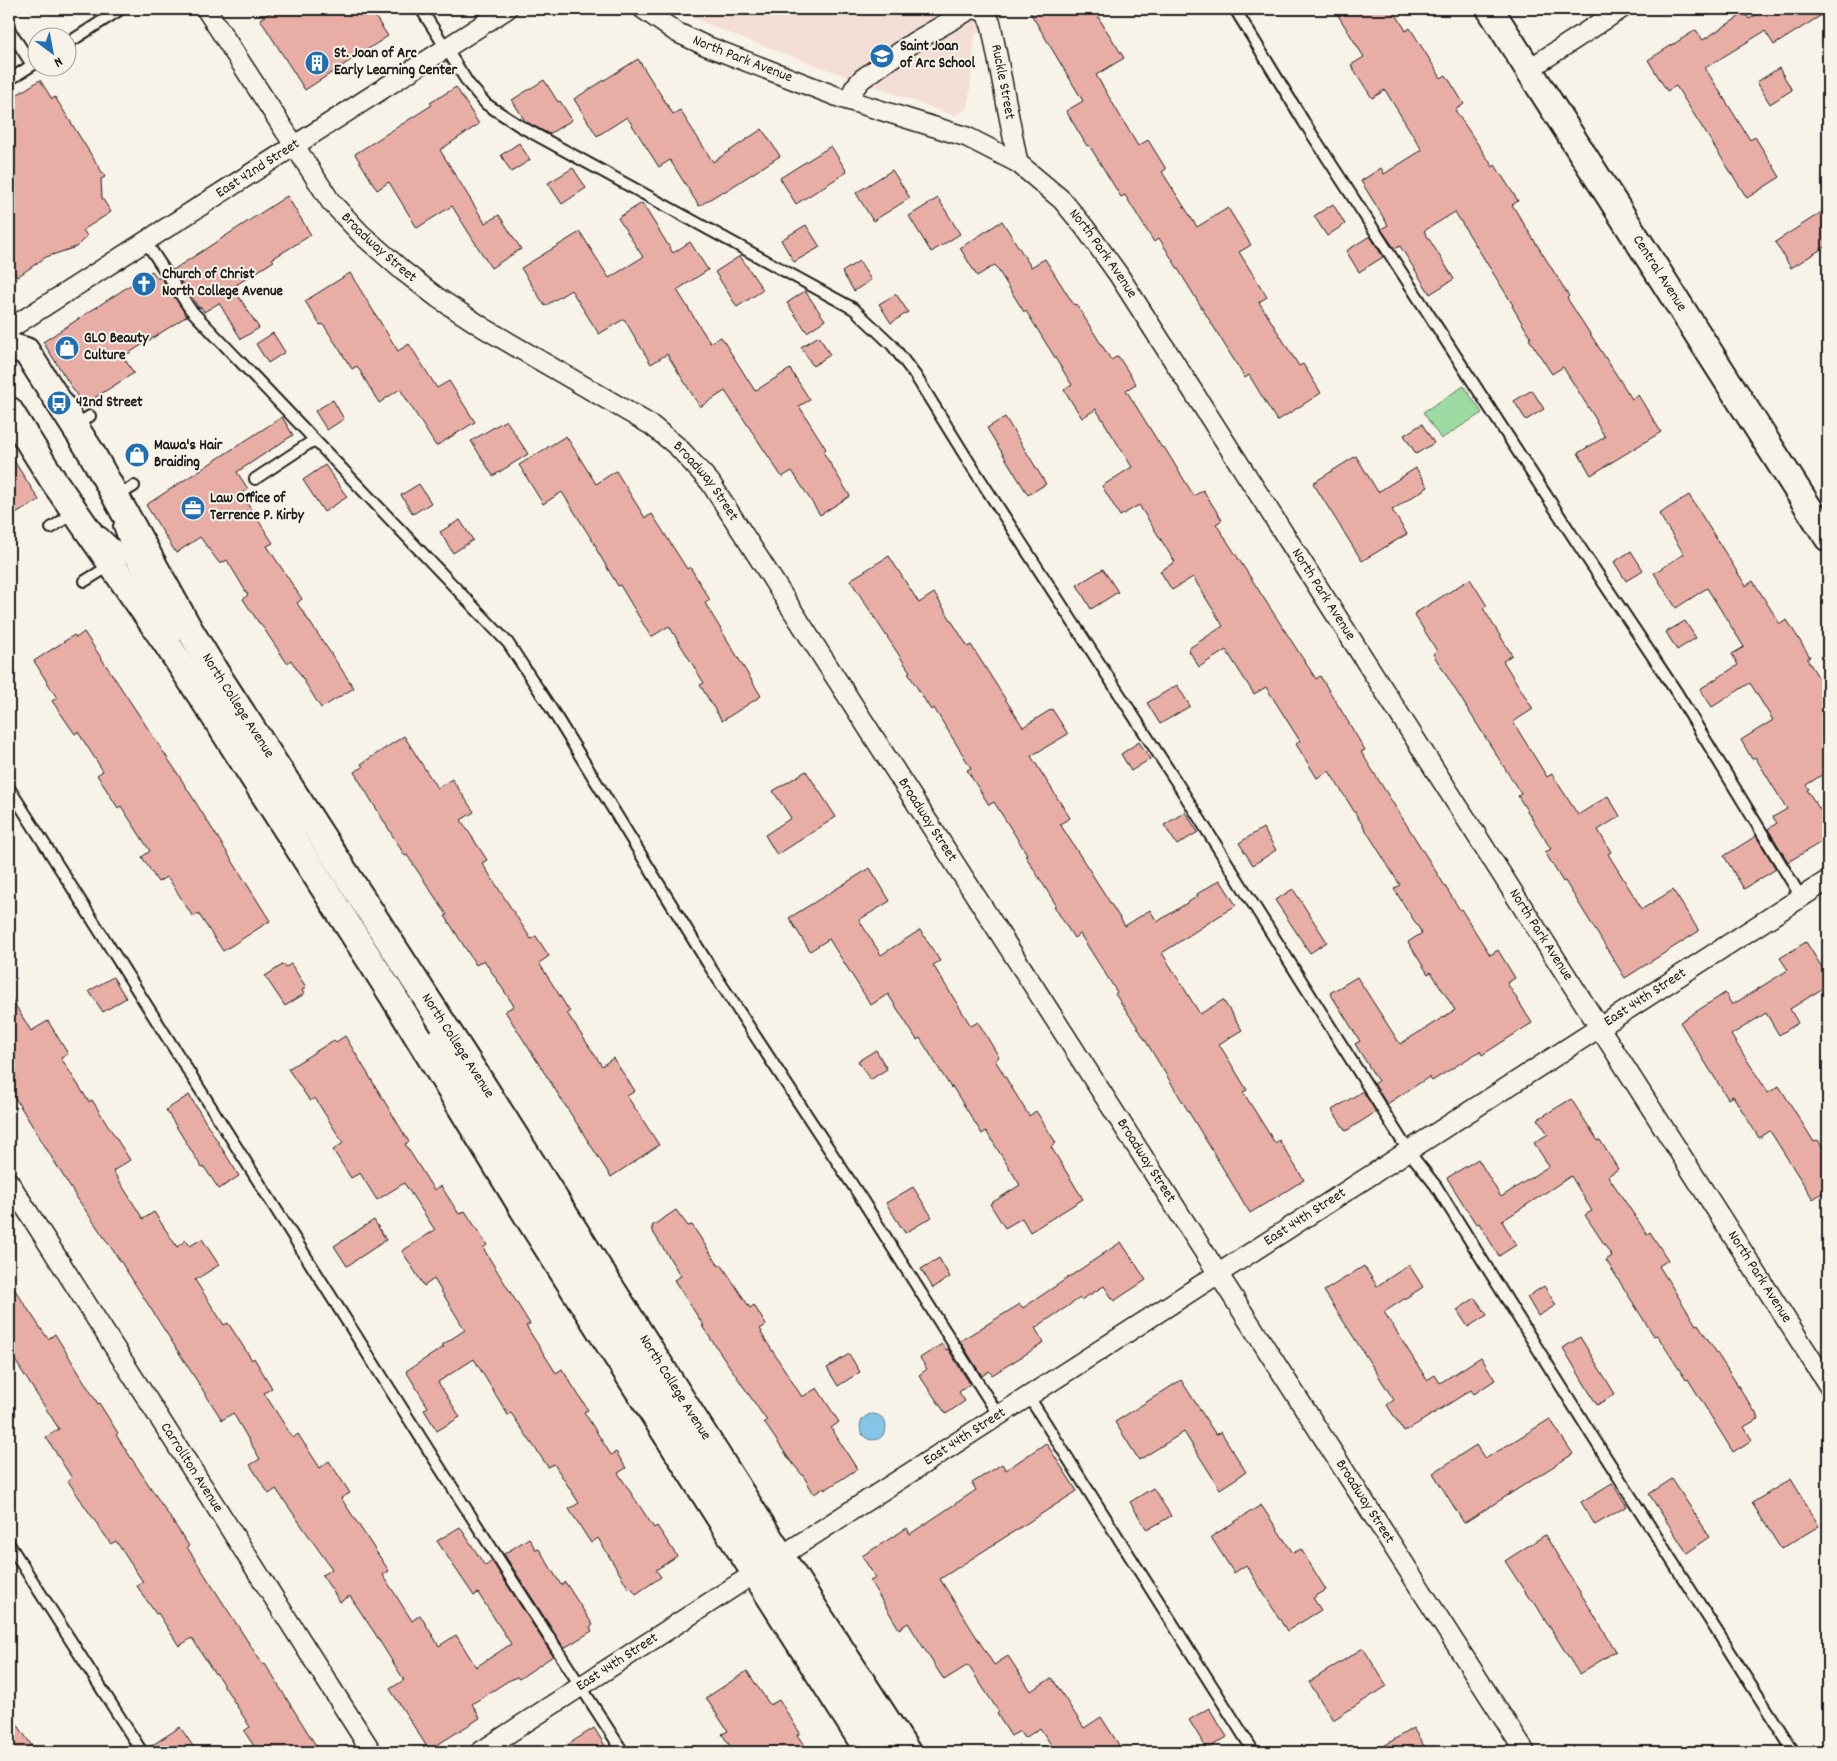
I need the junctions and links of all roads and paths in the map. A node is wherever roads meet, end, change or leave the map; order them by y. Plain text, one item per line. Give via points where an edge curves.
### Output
1 (122, 9) edge
2 (206, 9) edge
3 (421, 9) edge
4 (507, 9) edge
5 (643, 9) edge
6 (971, 9) edge
7 (976, 9) edge
8 (1235, 9) edge
9 (1490, 9) edge
10 (1621, 9) edge
11 (9, 30) edge
12 (78, 36) edge
13 (446, 48) junction
14 (28, 54) edge
15 (28, 68) edge
16 (1528, 69) junction
17 (9, 80) edge
18 (848, 100) junction
19 (294, 146) junction
20 (1018, 163) junction
21 (146, 242) junction
22 (9, 329) edge
23 (9, 346) edge
24 (9, 410) edge
25 (314, 440) junction
26 (100, 467) junction
27 (255, 479) dead end
28 (68, 502) junction
29 (51, 528) dead end
30 (1828, 538) edge
31 (121, 562) junction
32 (85, 581) dead end
33 (184, 644) dead end
34 (9, 788) edge
35 (1828, 880) edge
36 (1801, 897) junction
37 (1600, 1028) junction
38 (429, 1030) dead end
39 (1409, 1152) junction
40 (9, 1182) edge
41 (1219, 1274) junction
42 (1828, 1385) edge
43 (1029, 1397) junction
44 (999, 1416) junction
45 (9, 1544) edge
46 (781, 1556) junction
47 (755, 1573) junction
48 (581, 1687) junction
49 (142, 1752) edge
50 (372, 1752) edge
51 (480, 1752) edge
52 (623, 1752) edge
53 (869, 1752) edge
54 (888, 1752) edge
55 (907, 1752) edge
56 (1254, 1752) edge
57 (1525, 1752) edge
58 (1794, 1752) edge

1 - 12 lane
2 - 19 street, Broadway Street
3 - 13 lane
4 - 13 street, East 42nd Street
5 - 18 street, North Park Avenue via 685,37
6 - 18 street via 914,42 862,79
7 - 20 street, Ruckle Street via 985,12 991,24
8 - 36 lane via 1304,122 1677,693
9 - 16 main road, Central Avenue
10 - 16 street
11 - 14 lane
13 - 19 street, East 42nd Street
13 - 39 lane via 486,104 520,126 854,309 892,345 915,375 1179,786
15 - 17 lane
16 - 30 main road, Central Avenue
18 - 20 street, North Park Avenue via 967,137
19 - 21 street, East 42nd Street
19 - 41 street, Broadway Street via 331,202 403,271 484,328 651,425 703,473
20 - 37 street, North Park Avenue via 1062,200 1118,274
21 - 22 street, East 42nd Street
21 - 25 lane via 190,309
23 - 26 main road, North College Avenue via 26,351 82,421
24 - 28 main road, North College Avenue
25 - 27 lane
25 - 44 lane via 508,643 710,967
26 - 31 lane
26 - 46 main road, North College Avenue via 125,492 189,629 204,654
28 - 29 lane
28 - 31 main road, North College Avenue
31 - 32 lane
31 - 33 lane, North College Avenue
31 - 47 main road, North College Avenue via 167,644
34 - 48 lane
35 - 36 street, East 44th Street
36 - 37 street, East 44th Street
37 - 39 street, East 44th Street
37 - 42 street, North Park Avenue
38 - 54 lane, North College Avenue
39 - 41 street, East 44th Street
39 - 58 lane via 1436,1186
40 - 50 street, Carrollton Avenue
41 - 43 street, East 44th Street
41 - 57 street, Broadway Street
43 - 44 street, East 44th Street
43 - 56 lane
44 - 46 street, East 44th Street
45 - 49 lane
46 - 55 main road, North College Avenue
47 - 48 street, East 44th Street
47 - 53 main road, North College Avenue
48 - 51 street, East 44th Street
48 - 52 lane

